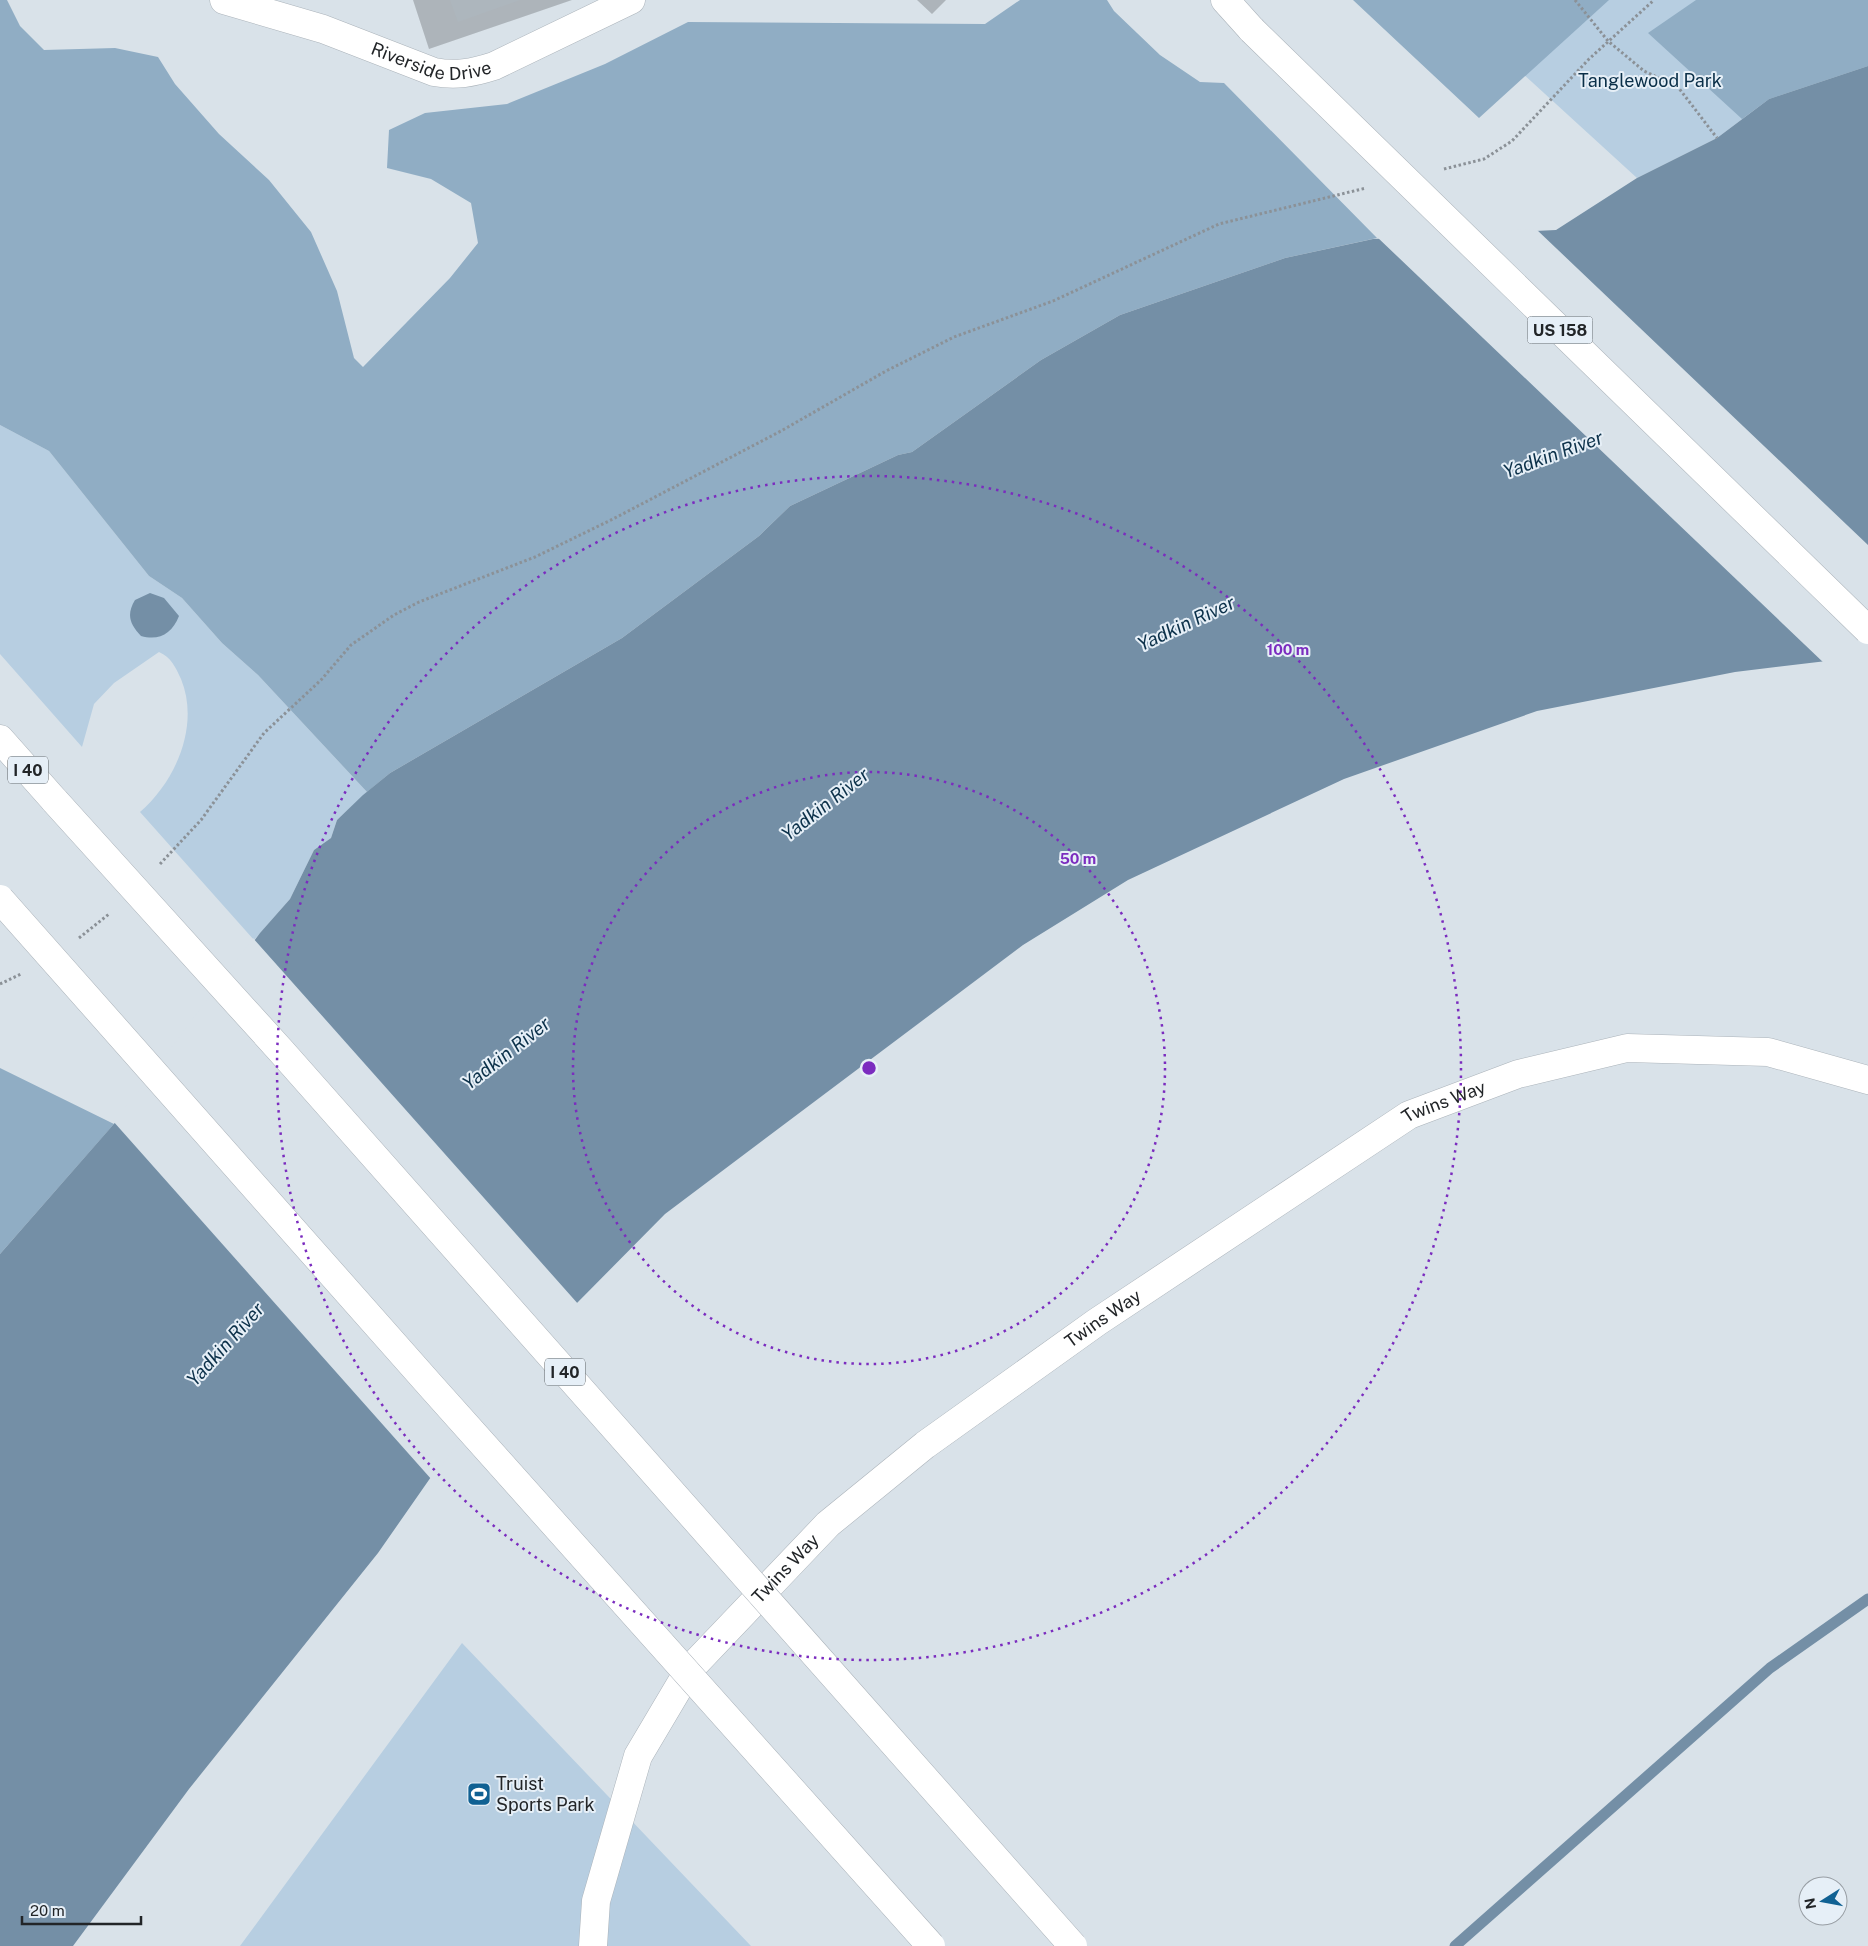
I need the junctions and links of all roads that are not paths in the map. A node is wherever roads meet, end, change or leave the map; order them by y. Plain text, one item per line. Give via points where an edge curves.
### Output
1 (224, 0) edge
2 (631, 0) edge
3 (1225, 0) edge
4 (1868, 630) edge
5 (0, 739) edge
6 (0, 899) edge
7 (1868, 1080) edge
8 (594, 1946) edge
9 (931, 1946) edge
10 (1073, 1946) edge

1 - 2 main road, Riverside Drive via 323,29 434,72 454,75 494,66
3 - 4 main road, US 158, bridge via 1252,30
5 - 10 main road, I 40, bridge via 295,1067
6 - 9 main road, bridge
7 - 8 main road, Twins Way via 1768,1052 1627,1048 1518,1074 1409,1115 1097,1322 925,1446 828,1524 689,1670 638,1756 596,1901

